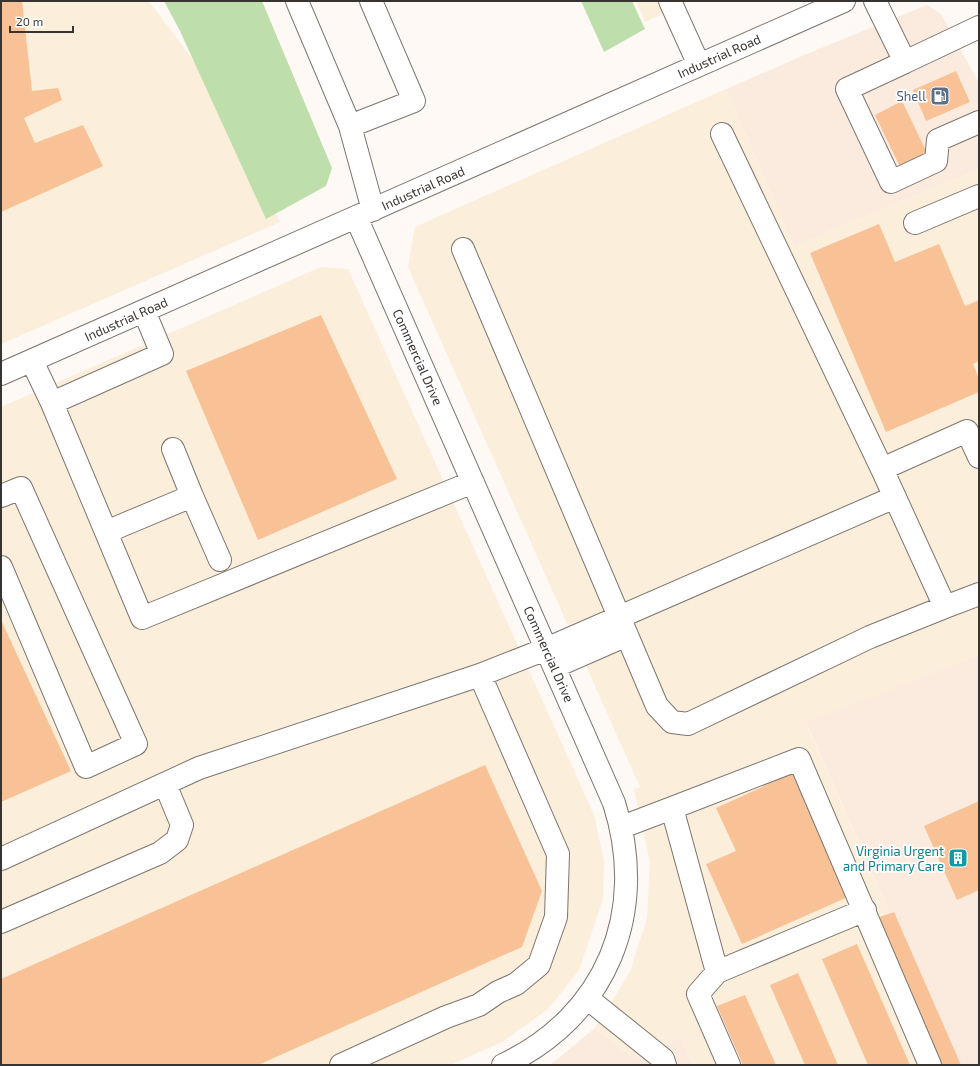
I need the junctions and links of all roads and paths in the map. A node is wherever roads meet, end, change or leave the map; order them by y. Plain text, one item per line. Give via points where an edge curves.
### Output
1 (297, 1) edge
2 (371, 1) edge
3 (670, 1) edge
4 (844, 1) edge
5 (875, 1) edge
6 (979, 27) edge
7 (904, 62) junction
8 (699, 65) junction
9 (979, 122) edge
10 (350, 126) junction
11 (722, 134) dead end
12 (978, 201) edge
13 (365, 213) junction
14 (914, 223) dead end
15 (464, 249) dead end
16 (144, 311) junction
17 (32, 361) junction
18 (1, 374) edge
19 (52, 403) junction
20 (173, 449) dead end
21 (979, 457) edge
22 (882, 468) junction
23 (473, 482) junction
24 (1, 496) edge
25 (192, 496) junction
26 (895, 497) junction
27 (106, 532) junction
28 (220, 560) dead end
29 (1, 567) edge
30 (979, 594) edge
31 (945, 607) junction
32 (623, 626) junction
33 (550, 658) junction
34 (480, 676) junction
35 (165, 784) junction
36 (672, 808) junction
37 (622, 827) junction
38 (1, 859) edge
39 (865, 910) junction
40 (1, 922) edge
41 (717, 972) junction
42 (587, 998) junction
43 (341, 1065) edge
44 (503, 1065) edge
45 (666, 1065) edge
46 (729, 1065) edge
47 (930, 1065) edge

1 - 10 street, Commercial Drive
2 - 10 street via 414,101
3 - 8 street
4 - 8 street, Industrial Road
5 - 7 street
6 - 7 street
7 - 9 street via 847,89 891,182 936,161 938,140
8 - 13 street, Industrial Road
10 - 13 street, Commercial Drive
11 - 22 street
12 - 14 street
13 - 16 street, Industrial Road
13 - 23 street, Commercial Drive
15 - 32 street
16 - 17 street, Industrial Road
16 - 19 street via 162,354
17 - 18 street, Industrial Road
17 - 19 street
19 - 27 street
20 - 25 street
21 - 22 street via 968,431
22 - 26 street
23 - 27 street via 142,618
23 - 33 street, Commercial Drive
24 - 29 street via 20,488 136,744 86,767
25 - 27 street
25 - 28 street
26 - 31 street
26 - 32 street
30 - 31 street
31 - 32 street via 870,638 688,724 672,722 657,706
32 - 33 street
33 - 34 street
33 - 37 street, Commercial Drive via 614,803
34 - 35 street via 199,768
34 - 43 street via 558,854 556,917 539,965 516,984 479,1005 439,1020
35 - 38 street
35 - 40 street via 182,825 177,840 160,852
36 - 37 street
36 - 39 street via 799,759
36 - 41 street
37 - 42 street, Commercial Drive via 628,885 624,910 608,963
39 - 41 street
39 - 47 street
41 - 46 street via 698,994
42 - 44 street, Commercial Drive via 560,1028 534,1048
42 - 45 street via 662,1058

